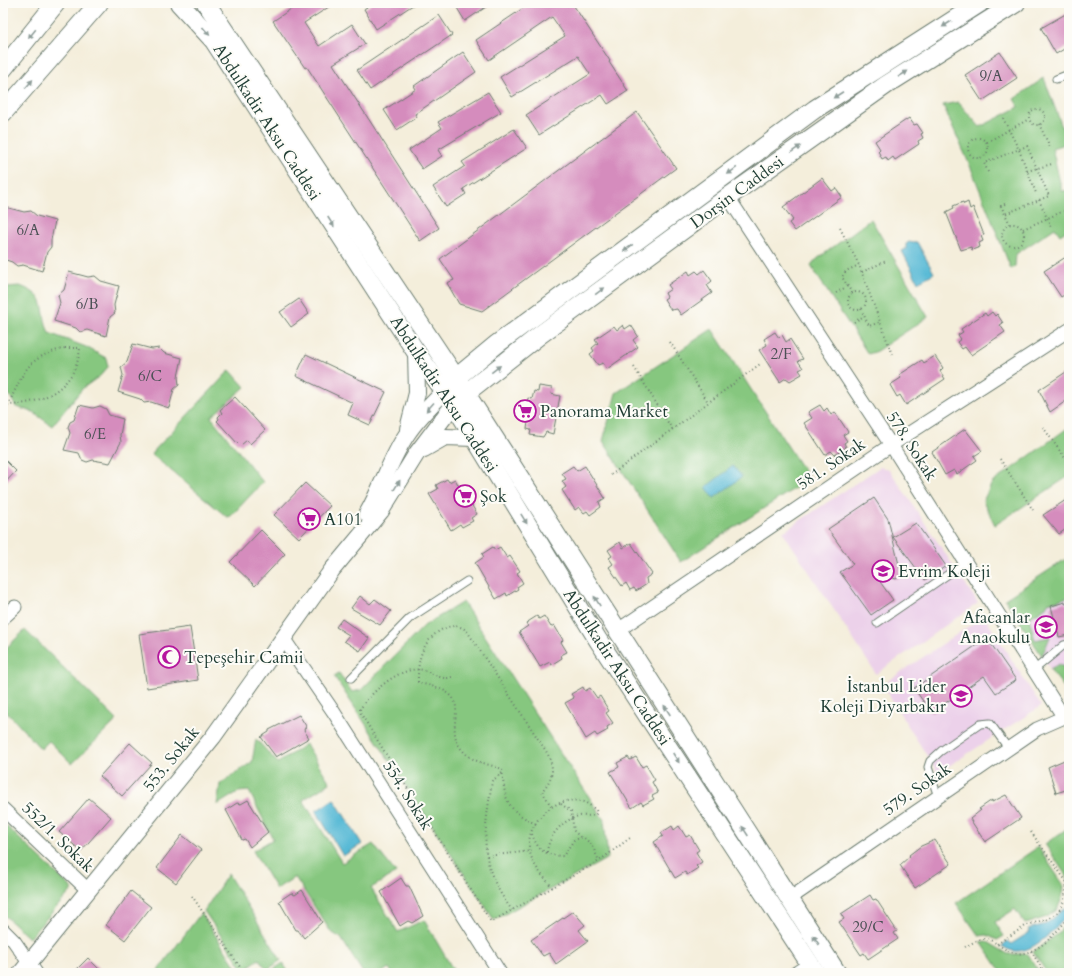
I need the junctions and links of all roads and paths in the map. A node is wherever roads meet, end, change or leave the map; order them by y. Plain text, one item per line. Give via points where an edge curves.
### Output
1 (56, 3) edge
2 (99, 3) edge
3 (179, 3) edge
4 (206, 3) edge
5 (980, 3) edge
6 (1016, 3) edge
7 (3, 69) edge
8 (1069, 74) edge
9 (1056, 79) dead end
10 (3, 113) edge
11 (1003, 118) dead end
12 (1029, 119) junction
13 (1039, 124) junction
14 (1009, 130) junction
15 (987, 142) dead end
16 (1050, 147) dead end
17 (1018, 150) junction
18 (981, 158) junction
19 (984, 163) junction
20 (1052, 164) dead end
21 (1037, 168) junction
22 (1027, 171) junction
23 (988, 172) dead end
24 (1069, 191) edge
25 (1036, 193) dead end
26 (728, 197) junction
27 (1069, 198) edge
28 (1039, 200) junction
29 (1005, 204) dead end
30 (1066, 210) junction
31 (1069, 213) edge
32 (1005, 214) junction
33 (1047, 218) junction
34 (1010, 224) junction
35 (1051, 227) dead end
36 (840, 228) dead end
37 (1023, 229) junction
38 (886, 261) dead end
39 (859, 265) junction
40 (862, 272) junction
41 (848, 286) junction
42 (836, 293) dead end
43 (852, 293) junction
44 (870, 294) junction
45 (865, 296) junction
46 (861, 309) junction
47 (864, 316) junction
48 (854, 322) dead end
49 (881, 322) junction
50 (1069, 330) edge
51 (670, 342) dead end
52 (416, 352) junction
53 (892, 354) dead end
54 (760, 364) dead end
55 (634, 367) dead end
56 (455, 392) junction
57 (708, 402) junction
58 (7, 406) joint
59 (1043, 427) dead end
60 (672, 429) junction
61 (408, 433) junction
62 (474, 438) junction
63 (891, 445) junction
64 (417, 453) junction
65 (1000, 459) dead end
66 (1069, 464) edge
67 (611, 475) dead end
68 (1033, 510) dead end
69 (340, 560) junction
70 (966, 562) junction
71 (467, 581) dead end
72 (15, 606) dead end
73 (3, 618) edge
74 (877, 623) dead end
75 (617, 631) junction
76 (283, 638) junction
77 (1069, 644) edge
78 (418, 670) junction
79 (1034, 670) junction
80 (452, 677) dead end
81 (351, 678) dead end
82 (1066, 715) edge
83 (1008, 748) junction
84 (502, 773) junction
85 (938, 797) junction
86 (560, 804) junction
87 (551, 806) junction
88 (3, 809) edge
89 (573, 818) junction
90 (536, 824) junction
91 (1031, 832) dead end
92 (532, 833) junction
93 (580, 838) junction
94 (630, 838) dead end
95 (531, 851) junction
96 (547, 852) junction
97 (487, 856) junction
98 (599, 861) junction
99 (1068, 883) edge
100 (553, 888) junction
101 (89, 891) junction
102 (192, 896) dead end
103 (790, 900) junction
104 (512, 910) junction
105 (1069, 918) edge
106 (3, 930) edge
107 (996, 944) junction
108 (965, 947) dead end
109 (1031, 951) junction
110 (29, 970) edge
111 (807, 970) edge
112 (244, 973) edge
113 (500, 973) edge
114 (837, 973) edge
115 (1045, 973) edge

1 -> 7 main road
10 -> 2 main road
3 -> 52 main road, Abdulkadir Aksu Caddesi via 214,41
4 - 56 main road, Abdulkadir Aksu Caddesi
5 -> 56 main road, Dorşin Caddesi via 815,110 497,344
26 -> 6 main road, Dorşin Caddesi via 886,85
8 - 9 lane
11 - 14 path
12 - 13 path via 1034,124
12 - 13 path via 1031,111 1041,110 1044,117 1043,122
12 - 14 path
13 - 16 path
14 - 15 path
14 - 17 path
17 - 19 path
17 - 21 path via 1027,146
17 - 22 path
18 - 18 path via 972,157 968,152 969,142 975,138 981,138 988,146 987,152
18 - 19 path
19 - 23 path
20 - 21 path
21 - 22 path
21 - 28 path via 1049,196
22 - 25 path
24 - 27 path
56 -> 26 main road, Dorşin Caddesi via 541,334
26 - 63 street, 578. Sokak
27 - 30 path via 1065,204
28 - 32 path
28 - 33 path
29 - 32 path via 1001,206
30 - 31 path
30 - 33 path
32 - 34 path
33 - 35 path
33 - 37 path
34 - 37 path via 1018,224
34 - 37 path via 1004,228 1002,236 1008,245 1015,246 1021,243 1025,237
36 - 39 path
38 - 40 path
39 - 40 path
39 - 41 path via 846,271 842,277
40 - 44 path
41 - 42 path
41 - 43 path
43 - 45 path via 860,292
43 - 46 path via 847,299 848,305 853,310
44 - 45 path
44 - 49 path
45 - 46 path via 866,304
46 - 47 path
47 - 48 path
47 - 49 path via 869,326
49 - 53 path
50 - 63 street, 581. Sokak
51 - 57 path
52 - 56 main road, Abdulkadir Aksu Caddesi
52 - 61 street via 417,393
54 - 57 path
55 - 60 path
56 -> 61 street
56 - 62 main road, Abdulkadir Aksu Caddesi
56 - 64 street
75 -> 56 main road, Abdulkadir Aksu Caddesi
57 - 60 path
58 - 58 path via 53,394 65,383 78,363 80,348 65,348 45,353 31,362
59 - 66 path
60 - 67 path
61 - 69 street via 388,468 375,501
62 - 64 street via 445,437
62 -> 111 main road, Abdulkadir Aksu Caddesi via 598,640
63 - 70 street, 578. Sokak
63 - 75 street, 581. Sokak
69 -> 64 street via 380,511
65 - 68 path
69 - 76 street, 553. Sokak
70 - 74 lane
70 - 79 street, 578. Sokak
71 - 81 lane via 410,618
72 - 73 street
103 -> 75 main road, Abdulkadir Aksu Caddesi
76 - 101 street, 553. Sokak via 213,737
76 - 113 street, 554. Sokak via 333,711
77 - 79 lane
78 - 80 path via 446,679
78 - 84 path via 418,682 442,689 455,701 454,735 463,752 471,759 502,769
78 - 87 path via 424,647 432,638 454,625 461,625 467,631 551,760 554,770 542,791
78 - 104 path via 400,674 381,684 360,709 361,714 491,922
79 - 82 street, 578. Sokak
82 - 83 street, 579. Sokak via 1037,729
83 - 85 street, 579. Sokak
83 - 85 lane via 990,723 980,724 954,742 930,761 928,767
84 - 90 path via 504,794 508,802 523,818
84 - 97 path via 492,781 485,839
85 - 103 street, 579. Sokak
86 - 87 path
86 - 89 path via 569,809
86 - 89 path via 580,800 591,806 597,814
87 - 90 path via 544,811
88 - 101 street, 552/1. Sokak
89 - 93 path via 574,832
89 - 96 path via 555,832
90 - 92 path
91 - 99 path
92 - 95 path via 529,847
92 - 96 path via 538,847 543,853
93 - 96 path via 574,840 562,856
93 - 98 path via 583,837 592,845
94 - 98 path
95 - 97 path
95 - 100 path via 535,867
97 - 104 path via 490,874
98 - 100 path
99 - 107 path via 1063,905 1058,912
100 - 104 path
101 - 110 street, 553. Sokak
102 - 112 path
114 -> 103 main road, Abdulkadir Aksu Caddesi
105 - 109 path via 1050,938
106 - 110 street via 14,941
107 - 108 path via 981,939
107 - 109 path via 1011,953
109 - 115 path

